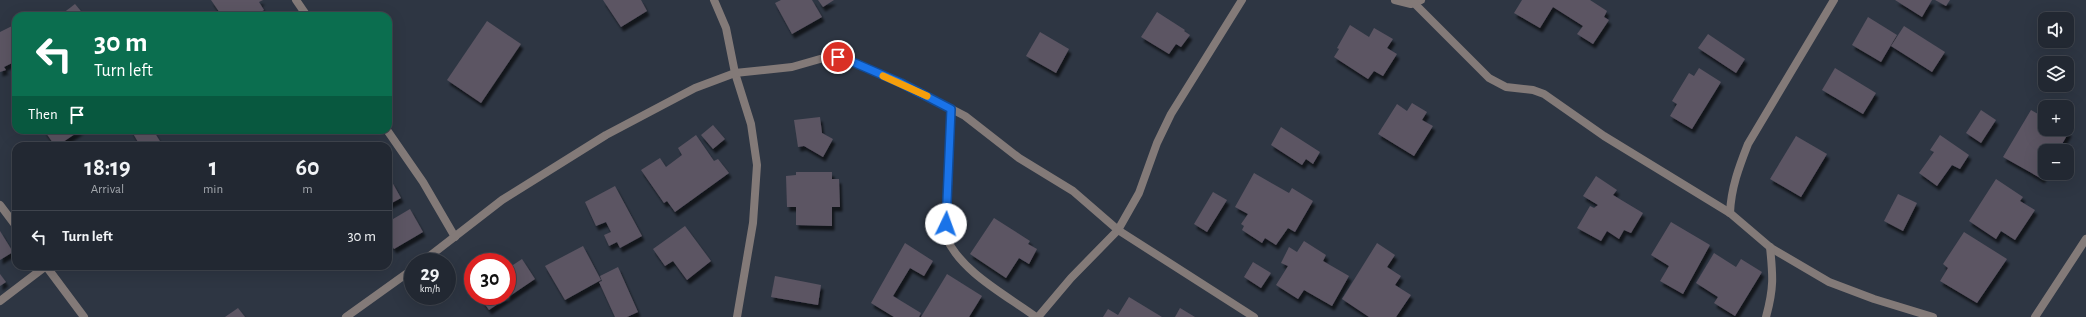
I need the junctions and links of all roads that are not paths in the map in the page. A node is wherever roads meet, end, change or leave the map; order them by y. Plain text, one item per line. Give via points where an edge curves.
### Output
1 (296, 0) edge
2 (714, 0) edge
3 (1242, 0) edge
4 (1395, 0) edge
5 (1834, 0) edge
6 (1418, 2) edge
7 (304, 12) edge
8 (735, 73) junction
9 (951, 109) junction
10 (390, 134) edge
11 (0, 205) edge
12 (1730, 213) junction
13 (12, 221) edge
14 (1118, 230) junction
15 (455, 237) junction
16 (2086, 239) edge
17 (1770, 247) junction
18 (434, 253) edge
19 (41, 270) edge
20 (49, 270) edge
21 (404, 275) edge
22 (0, 301) edge
23 (1240, 308) junction
24 (84, 317) edge
25 (346, 317) edge
26 (737, 317) edge
27 (1037, 317) edge
28 (1240, 317) edge
29 (1254, 317) edge
30 (1766, 317) edge
31 (1933, 317) edge
32 (2035, 317) edge

1 - 7 street
2 - 8 street via 726,28
3 - 14 street via 1171,114 1139,192
4 - 6 street via 1411,4
5 - 12 street via 1748,144 1731,194
6 - 12 street via 1488,78 1506,87 1544,94 1604,136
8 - 9 street via 792,67 820,59 843,58 901,83
8 - 15 street via 695,88 606,134 502,200
8 - 26 street via 751,124 757,172 753,223
9 - 14 street via 982,128 1037,171 1073,191
9 - 27 street via 946,237 952,250 966,266
10 - 15 street via 423,182
11 - 13 street
12 - 17 street
14 - 23 street
14 - 27 street
15 - 18 street
16 - 32 street
17 - 30 street via 1773,278 1772,295
17 - 31 street via 1829,282
19 - 22 street
20 - 24 street
21 - 25 street
23 - 28 street
23 - 29 street

